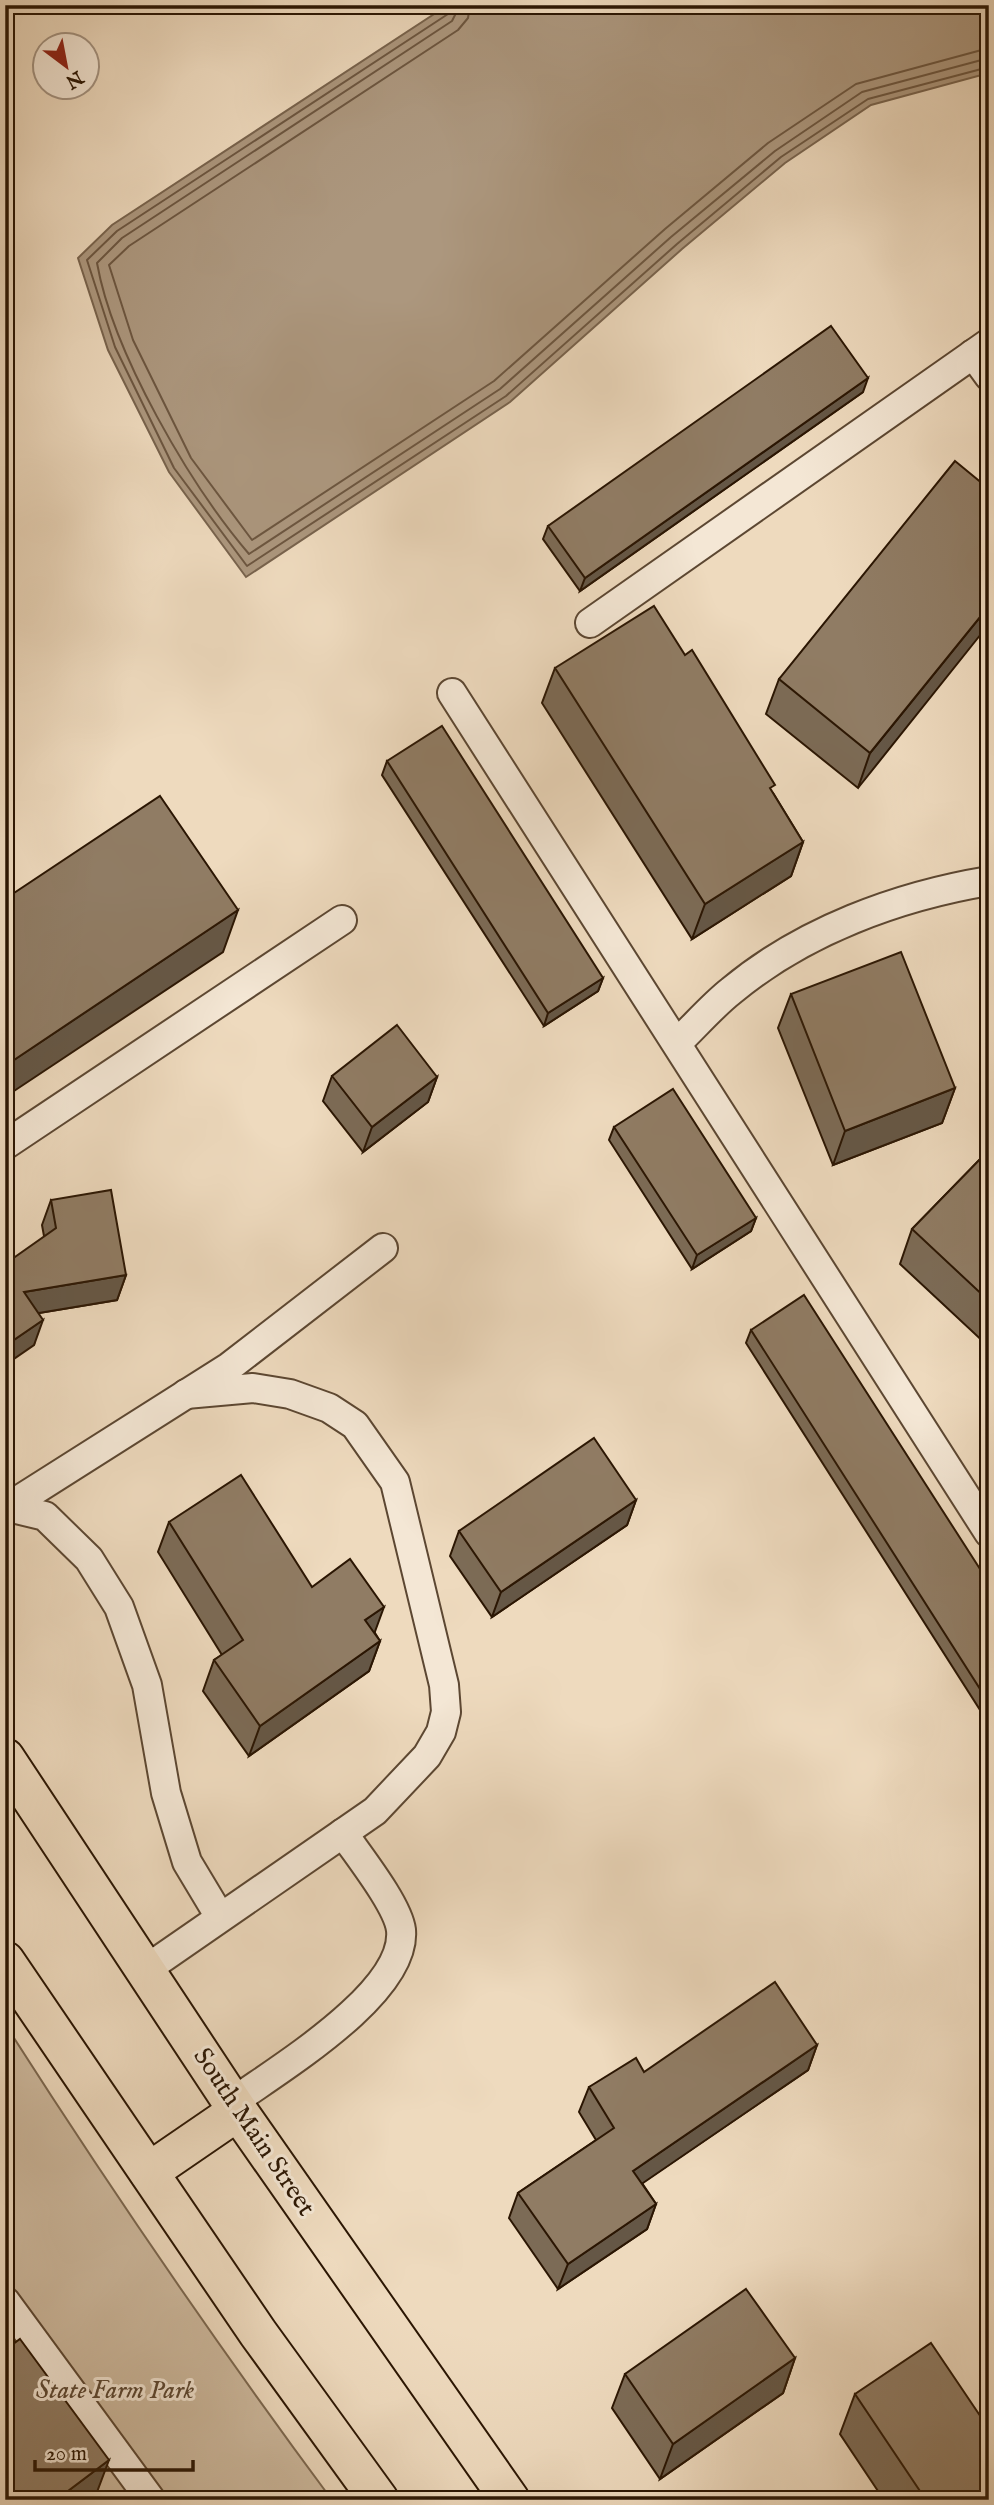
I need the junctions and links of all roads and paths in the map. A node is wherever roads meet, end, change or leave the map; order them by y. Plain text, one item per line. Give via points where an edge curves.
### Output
1 (984, 358) edge
2 (590, 623) dead end
3 (452, 693) dead end
4 (989, 881) edge
5 (342, 920) dead end
6 (677, 1043) junction
7 (5, 1145) edge
8 (383, 1248) dead end
9 (186, 1394) junction
10 (7, 1508) edge
11 (989, 1533) edge
12 (5, 1758) edge
13 (343, 1833) junction
14 (220, 1917) junction
15 (5, 1961) edge
16 (145, 1970) junction
17 (236, 2107) junction
18 (149, 2172) junction
19 (5, 2301) edge
20 (151, 2500) edge
21 (379, 2500) edge
22 (510, 2500) edge

1 - 2 lane
3 - 6 lane
4 - 6 lane via 938,889 800,944 731,990
5 - 7 lane
6 - 11 lane
8 - 9 lane via 264,1342
9 - 10 lane
9 - 13 lane via 253,1388 290,1394 329,1408 355,1424 394,1482 444,1685 446,1712 442,1731 421,1763 375,1811
10 - 14 lane via 45,1516 89,1559 119,1607 147,1685 166,1793 187,1861
12 - 16 highway, South Main Street
13 - 14 lane
13 - 17 lane via 380,1885 401,1929 397,1955 373,1991 343,2023
14 - 16 lane
15 - 18 highway
16 - 17 highway, South Main Street
17 - 18 highway
17 - 22 highway, South Main Street
18 - 21 highway
19 - 20 lane

